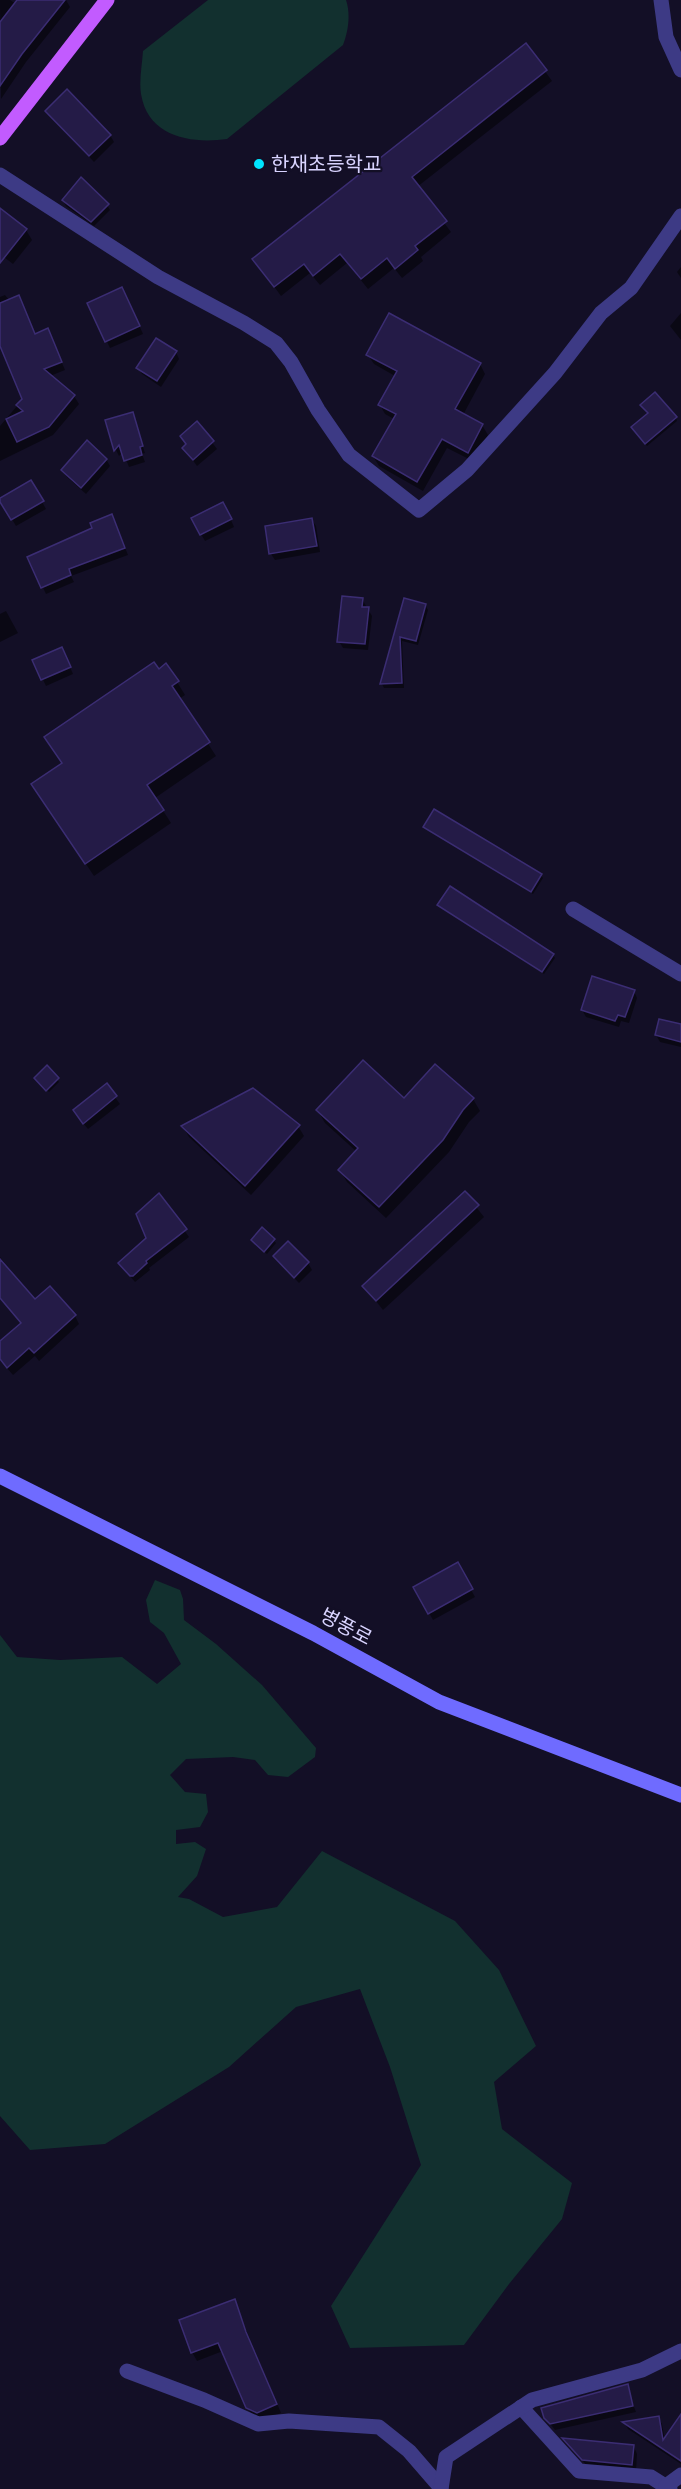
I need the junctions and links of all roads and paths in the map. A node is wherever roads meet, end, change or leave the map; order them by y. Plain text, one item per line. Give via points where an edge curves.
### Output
1 (107, 0) edge
2 (661, 0) edge
3 (678, 60) edge
4 (0, 138) edge
5 (0, 175) edge
6 (681, 216) edge
7 (573, 909) dead end
8 (681, 974) edge
9 (0, 1476) edge
10 (681, 1795) edge
11 (681, 2352) edge
12 (127, 2372) dead end
13 (521, 2407) junction
14 (681, 2475) edge
15 (441, 2488) edge
16 (668, 2488) edge

1 - 4 main road
2 - 3 street via 666,37
5 - 6 street via 158,277 276,343 349,455 419,510 467,470 555,373 601,313 631,288
7 - 8 street
9 - 10 main road, 병풍로 via 313,1633 440,1702
11 - 13 street via 642,2370 532,2400
12 - 15 street via 258,2424 289,2421 379,2427 409,2451
13 - 15 street via 446,2457
13 - 16 street via 579,2471 651,2477
14 - 16 street

